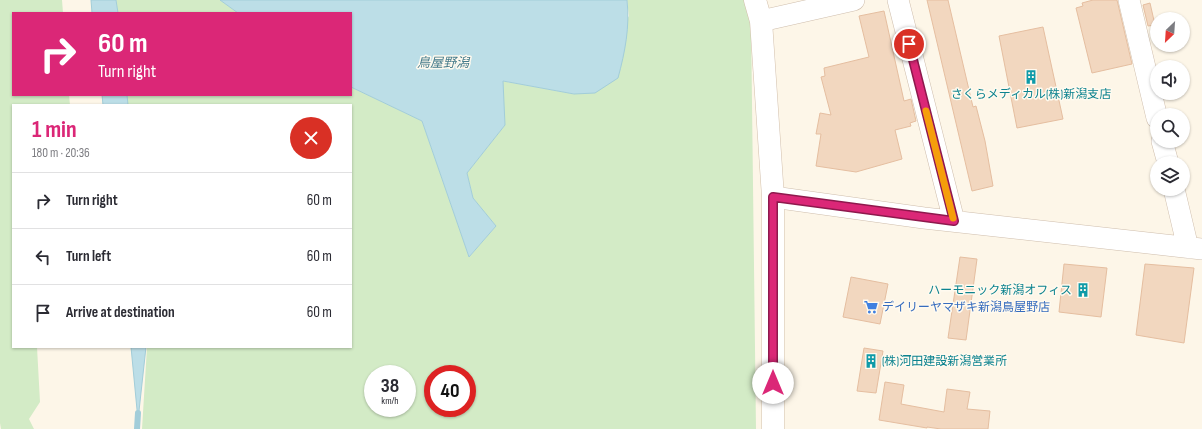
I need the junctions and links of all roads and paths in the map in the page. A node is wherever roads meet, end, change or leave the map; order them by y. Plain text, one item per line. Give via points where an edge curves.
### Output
1 (755, 0) edge
2 (854, 0) edge
3 (898, 0) edge
4 (1129, 0) edge
5 (761, 21) junction
6 (1155, 108) edge
7 (1176, 196) edge
8 (773, 197) junction
9 (954, 221) junction
10 (1195, 248) edge
11 (773, 429) edge

1 - 5 street
2 - 5 street
3 - 9 street
4 - 6 street
5 - 8 street
7 - 10 street
8 - 9 street
8 - 11 street
9 - 10 street

